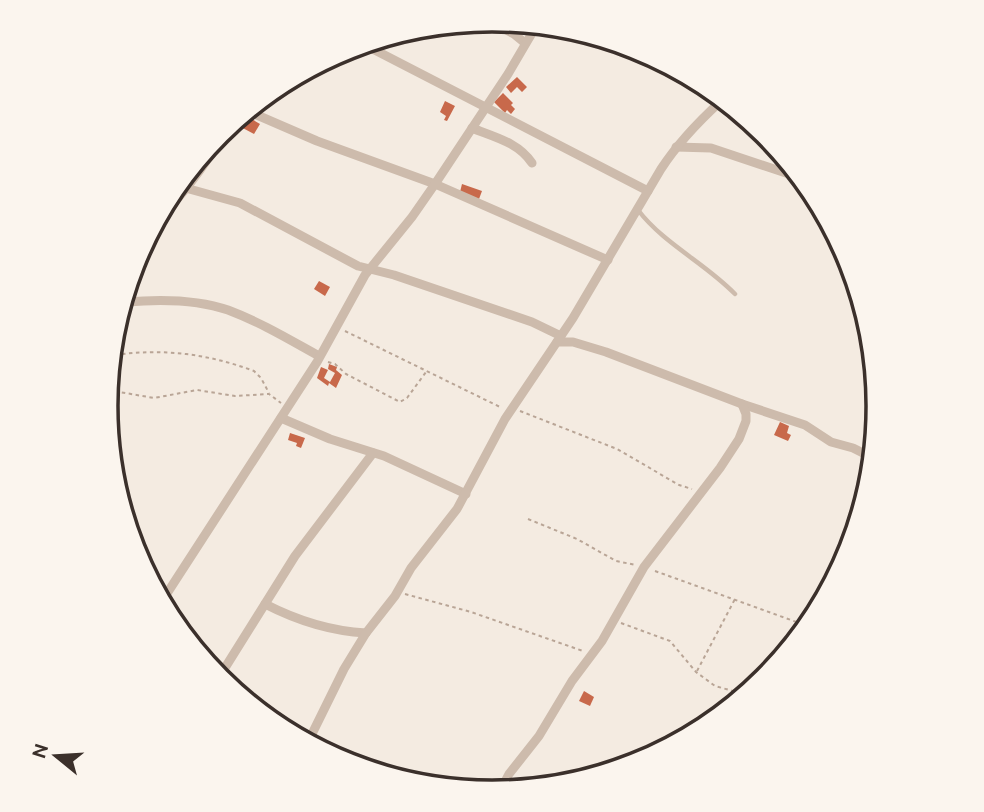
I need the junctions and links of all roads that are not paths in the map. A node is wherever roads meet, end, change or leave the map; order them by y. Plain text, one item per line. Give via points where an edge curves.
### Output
1 (510, 32) edge
2 (531, 34) edge
3 (525, 43) junction
4 (376, 50) edge
5 (715, 106) edge
6 (485, 107) junction
7 (257, 115) edge
8 (472, 128) junction
9 (676, 147) junction
10 (531, 163) dead end
11 (785, 173) edge
12 (435, 184) junction
13 (188, 188) edge
14 (648, 191) junction
15 (637, 209) junction
16 (608, 260) junction
17 (369, 269) junction
18 (735, 294) dead end
19 (132, 302) edge
20 (569, 324) junction
21 (559, 339) junction
22 (582, 344) junction
23 (318, 359) junction
24 (742, 404) junction
25 (281, 418) junction
26 (373, 453) junction
27 (863, 453) edge
28 (466, 494) junction
29 (168, 592) edge
30 (265, 604) junction
31 (366, 633) junction
32 (225, 668) edge
33 (312, 734) edge
34 (507, 780) edge

1 - 3 street
2 - 3 street
3 - 6 street
4 - 6 street
5 - 9 street
6 - 8 street
6 - 14 street
7 - 12 street
8 - 10 street via 504,140
8 - 12 street
9 - 11 street via 711,148
9 - 14 street
12 - 16 street
12 - 17 street
13 - 17 street via 240,203
14 - 15 street
15 - 16 street
15 - 18 lane via 655,230
16 - 20 street
17 - 21 street via 520,317
17 - 23 street
19 - 23 street via 168,300 225,309
20 - 21 street
20 - 22 street
21 - 22 street
21 - 28 street via 511,410
22 - 24 street
23 - 25 street
24 - 27 street via 805,425 831,442
24 - 34 street via 746,414 743,430 720,468 644,567
25 - 26 street
25 - 29 street
26 - 28 street
26 - 30 street via 295,556
28 - 31 street
30 - 31 street via 325,628
30 - 32 street
31 - 33 street

